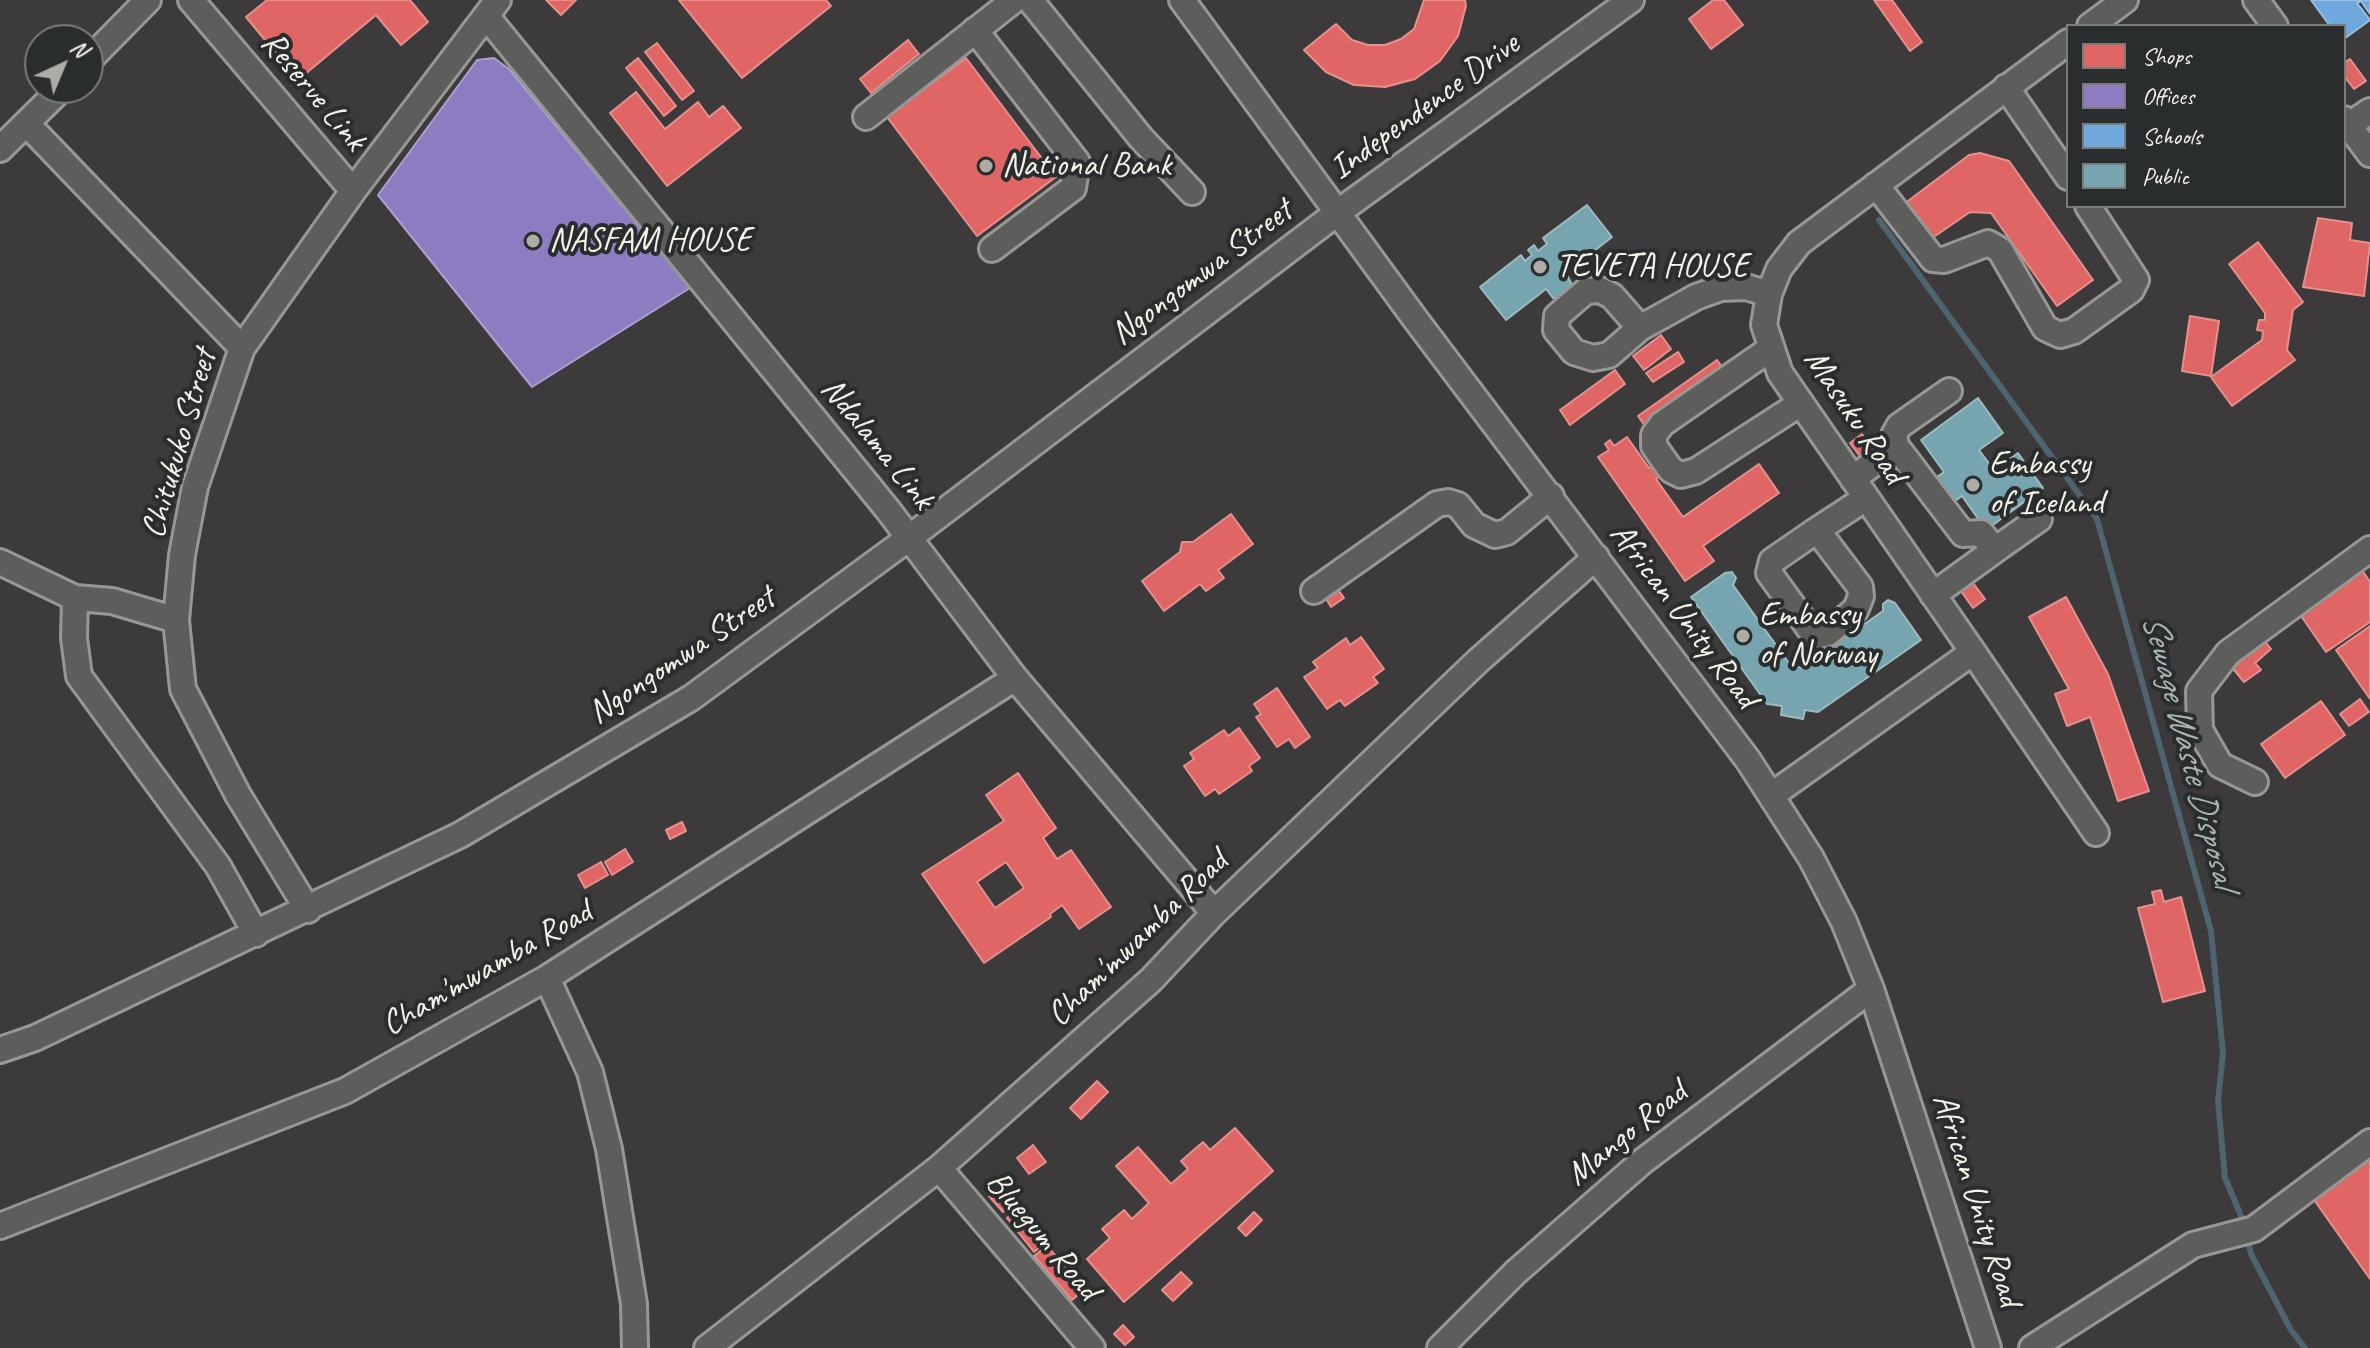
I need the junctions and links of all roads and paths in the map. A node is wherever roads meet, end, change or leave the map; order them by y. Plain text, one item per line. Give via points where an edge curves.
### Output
1 (148, 0) edge
2 (191, 0) edge
3 (1014, 0) edge
4 (1030, 0) edge
5 (1182, 0) edge
6 (1631, 0) edge
7 (2125, 0) edge
8 (2256, 0) edge
9 (493, 9) edge
10 (2093, 24) edge
11 (2274, 24) edge
12 (975, 30) junction
13 (2066, 43) edge
14 (104, 45) edge
15 (2006, 87) junction
16 (46, 104) edge
17 (2370, 111) edge
18 (866, 117) dead end
19 (2346, 122) edge
20 (27, 124) junction
21 (0, 149) edge
22 (2370, 154) edge
23 (2066, 174) edge
24 (1876, 185) junction
25 (353, 191) junction
26 (1192, 192) dead end
27 (2089, 208) edge
28 (1337, 213) junction
29 (992, 249) dead end
30 (1769, 294) junction
31 (1640, 328) dead end
32 (242, 348) junction
33 (1770, 349) junction
34 (1949, 391) dead end
35 (1801, 403) junction
36 (1896, 446) junction
37 (1860, 488) junction
38 (1551, 496) junction
39 (2039, 519) dead end
40 (1817, 530) dead end
41 (909, 538) junction
42 (2370, 549) edge
43 (1995, 550) junction
44 (1596, 557) junction
45 (0, 562) edge
46 (1314, 591) dead end
47 (1933, 595) junction
48 (75, 598) junction
49 (176, 620) junction
50 (1973, 652) junction
51 (1015, 678) junction
52 (2255, 782) dead end
53 (1772, 795) junction
54 (2096, 833) dead end
55 (308, 910) junction
56 (1214, 913) junction
57 (256, 934) junction
58 (547, 978) junction
59 (1871, 989) junction
60 (0, 1050) edge
61 (2370, 1142) edge
62 (939, 1168) junction
63 (0, 1226) edge
64 (635, 1348) edge
65 (707, 1348) edge
66 (1092, 1348) edge
67 (1440, 1348) edge
68 (1988, 1348) edge
69 (2032, 1348) edge

1 - 14 street
2 - 25 street, Reserve Link
3 - 12 street
4 - 26 street via 1141,138
5 - 28 street, African Unity Road
6 - 28 street, Independence Drive
7 - 10 street
8 - 11 street
9 - 25 street, Chitukuko Street
9 - 41 street, Ndalama Link
12 - 18 street
12 - 29 street via 1077,162 1073,188
13 - 15 street, Masuku Road
15 - 23 street
15 - 24 street, Masuku Road
16 - 20 street
17 - 19 street
19 - 22 street
20 - 21 street
20 - 32 street
24 - 27 street via 1933,259 1944,260 1988,243 2000,250 2045,328 2060,335 2108,307 2136,280
24 - 30 street, Masuku Road via 1799,243 1779,269
25 - 32 street, Chitukuko Street
28 - 38 street, African Unity Road
28 - 41 street, Ngongomwa Street
30 - 31 street via 1746,287 1721,288
30 - 33 street, Masuku Road via 1764,325
32 - 49 street, Chitukuko Street via 195,487
33 - 35 street, Masuku Road
33 - 35 street via 1662,424 1654,446 1671,470 1681,475 1696,471
34 - 36 street via 1899,426
35 - 37 street, Masuku Road
36 - 37 street
36 - 43 street via 1956,529 1981,533
37 - 40 street
37 - 47 street, Masuku Road
38 - 44 street, African Unity Road
38 - 46 street via 1507,532 1495,535 1474,525 1458,505 1437,504
39 - 43 street
41 - 51 street, Ndalama Link
41 - 55 street, Ngongomwa Street via 691,698 460,835
42 - 52 street via 2228,653 2199,691 2200,730 2220,765
43 - 47 street
44 - 53 street, African Unity Road
44 - 56 street, Cham'mwamba Road via 1479,660
45 - 48 street
47 - 50 street, Masuku Road
48 - 49 street via 112,601
48 - 57 street via 79,676 218,866
49 - 55 street, Chitukuko Street via 183,689 238,795
50 - 53 street
50 - 54 street, Masuku Road
51 - 56 street, Ndalama Link
51 - 58 street, Cham'mwamba Road
53 - 59 street, African Unity Road via 1844,922
55 - 57 street, Ngongomwa Street
56 - 62 street, Cham'mwamba Road via 1151,980
57 - 60 street, Ngongomwa Street
58 - 63 street, Cham'mwamba Road via 345,1091
58 - 64 street via 590,1072 609,1149 634,1304
59 - 67 street, Mango Road via 1643,1161 1516,1272
59 - 68 street, African Unity Road
61 - 69 street via 2254,1229 2193,1245
62 - 65 street, Cham'mwamba Road
62 - 66 street, Bluegum Road

